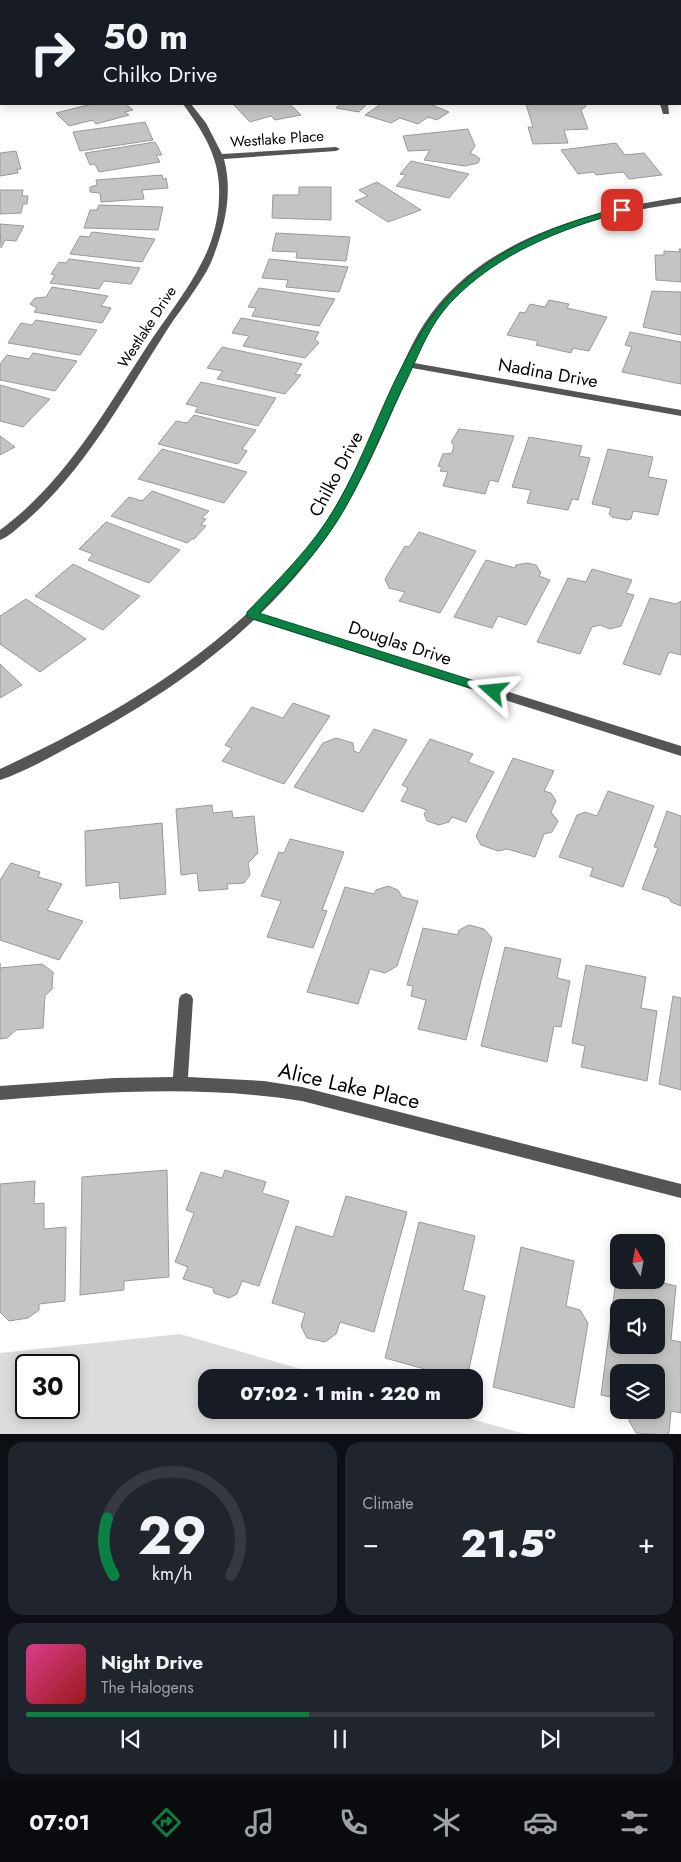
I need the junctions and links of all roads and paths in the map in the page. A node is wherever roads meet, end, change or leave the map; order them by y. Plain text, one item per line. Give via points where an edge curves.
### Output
1 (188, 105) edge
2 (336, 149) dead end
3 (221, 157) junction
4 (681, 200) edge
5 (409, 365) junction
6 (681, 413) edge
7 (0, 536) edge
8 (251, 615) junction
9 (681, 751) edge
10 (0, 775) edge
11 (186, 999) dead end
12 (180, 1082) junction
13 (0, 1093) edge
14 (681, 1191) edge

1 - 3 street, Westlake Drive via 201,121
2 - 3 street, Westlake Place
3 - 7 street, Westlake Drive via 223,210 206,262 60,482
4 - 5 street, Chilko Drive via 586,219 536,238 502,257 446,302 429,324
5 - 6 street, Nadina Drive
5 - 8 street, Chilko Drive via 357,477 328,527 302,561
8 - 9 street, Douglas Drive
8 - 10 street, Chilko Drive via 204,656 142,700
11 - 12 street
12 - 13 street, Alice Lake Place
12 - 14 street, Alice Lake Place via 264,1087 302,1094

